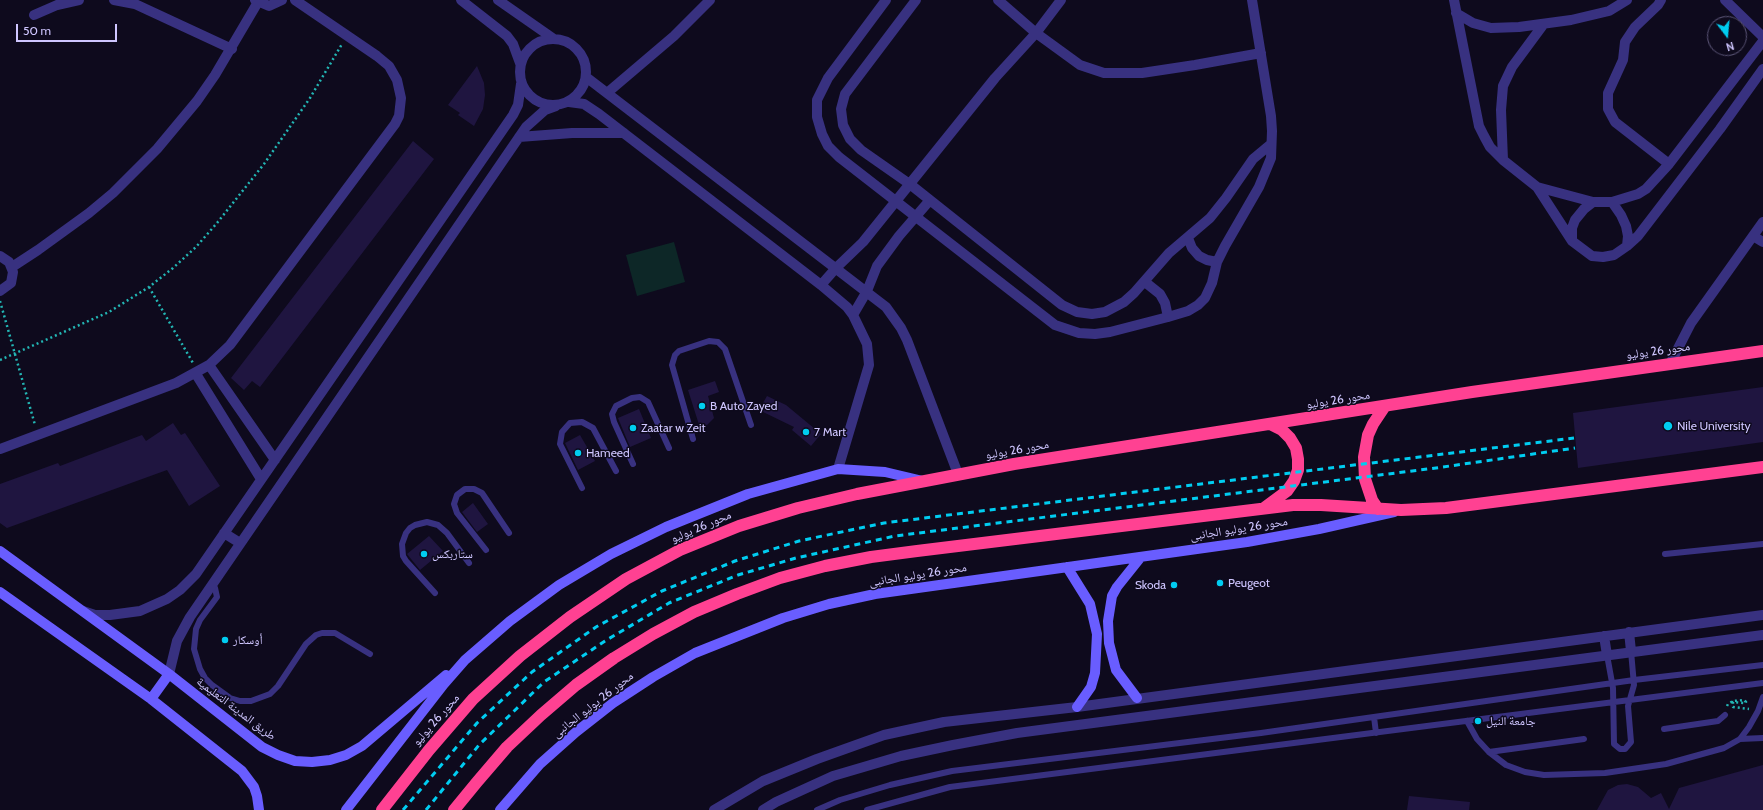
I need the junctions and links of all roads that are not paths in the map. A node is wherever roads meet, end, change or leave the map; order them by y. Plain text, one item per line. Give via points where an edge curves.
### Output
1 (80, 0) edge
2 (114, 0) edge
3 (282, 0) edge
4 (296, 0) edge
5 (461, 0) edge
6 (498, 0) edge
7 (710, 0) edge
8 (886, 0) edge
9 (916, 0) edge
10 (998, 0) edge
11 (1061, 0) edge
12 (1252, 0) edge
13 (1454, 0) edge
14 (1627, 0) edge
15 (1661, 0) edge
16 (1725, 0) edge
17 (257, 1) edge
18 (1456, 12) junction
19 (34, 15) dead end
20 (1543, 25) junction
21 (1036, 34) junction
22 (1763, 37) edge
23 (554, 39) junction
24 (1763, 41) edge
25 (232, 49) junction
26 (1261, 53) junction
27 (520, 63) junction
28 (1763, 69) edge
29 (586, 77) junction
30 (521, 84) junction
31 (607, 93) junction
32 (569, 102) junction
33 (556, 106) junction
34 (624, 133) junction
35 (519, 137) junction
36 (1271, 144) junction
37 (1503, 160) junction
38 (1669, 164) junction
39 (911, 184) junction
40 (1537, 187) junction
41 (930, 200) junction
42 (897, 202) junction
43 (1593, 202) junction
44 (1612, 202) junction
45 (916, 217) junction
46 (1763, 222) edge
47 (1753, 236) junction
48 (1188, 238) junction
49 (1572, 240) junction
50 (1763, 242) edge
51 (1627, 246) junction
52 (0, 256) edge
53 (1217, 262) junction
54 (12, 267) junction
55 (836, 268) junction
56 (1145, 282) junction
57 (821, 285) junction
58 (0, 291) edge
59 (867, 291) junction
60 (854, 315) junction
61 (1168, 317) junction
62 (1763, 351) edge
63 (209, 364) junction
64 (1670, 364) junction
65 (197, 373) junction
66 (1386, 406) junction
67 (751, 425) dead end
68 (1272, 425) junction
69 (693, 439) dead end
70 (669, 448) dead end
71 (0, 449) edge
72 (275, 460) junction
73 (633, 464) dead end
74 (1763, 467) edge
75 (838, 469) junction
76 (616, 471) dead end
77 (958, 474) junction
78 (262, 479) junction
79 (923, 481) junction
80 (582, 488) dead end
81 (1263, 508) junction
82 (1378, 509) junction
83 (1401, 510) junction
84 (224, 533) junction
85 (509, 533) dead end
86 (240, 543) junction
87 (1763, 544) edge
88 (486, 550) dead end
89 (0, 551) edge
90 (1665, 554) dead end
91 (1141, 557) junction
92 (469, 564) dead end
93 (1067, 567) junction
94 (211, 585) junction
95 (0, 592) edge
96 (435, 593) dead end
97 (81, 611) junction
98 (1763, 615) edge
99 (1629, 632) junction
100 (1604, 636) junction
101 (1763, 636) edge
102 (1631, 652) junction
103 (370, 654) dead end
104 (1606, 655) junction
105 (464, 660) junction
106 (1763, 665) edge
107 (169, 674) junction
108 (1634, 680) junction
109 (1612, 683) junction
110 (1763, 683) edge
111 (1763, 697) edge
112 (1137, 698) junction
113 (151, 699) junction
114 (1629, 700) junction
115 (1612, 703) junction
116 (1077, 707) junction
117 (1725, 715) road end
118 (1374, 717) junction
119 (1467, 721) junction
120 (1664, 729) dead end
121 (1376, 733) junction
122 (1763, 738) edge
123 (1584, 739) dead end
124 (1740, 739) junction
125 (1489, 752) junction
126 (258, 810) edge
127 (346, 810) edge
128 (382, 810) edge
129 (454, 810) edge
130 (500, 810) edge
131 (714, 810) edge
132 (763, 810) edge
133 (817, 810) edge
134 (867, 810) edge

1 - 19 street via 57,5
2 - 25 street via 135,4
3 - 17 street via 269,6
4 - 63 street via 384,60 394,73 401,98 399,116 230,345
5 - 27 street via 507,36 514,44
6 - 23 street
7 - 31 street via 674,36
8 - 42 street via 828,78 817,100 817,117 828,146
9 - 39 street via 845,94 841,109 843,125 850,139 861,150
10 - 21 street
11 - 21 street
12 - 26 street
13 - 18 street
14 - 20 street via 1609,11
15 - 38 street via 1635,27 1625,42 1623,60 1608,93 1608,109 1614,122
16 - 22 street
17 - 25 street
18 - 20 street via 1474,23 1491,28
18 - 37 street via 1479,126 1490,146
20 - 37 street via 1512,67 1503,86
21 - 26 street via 1080,65 1104,73 1142,73
21 - 39 street via 995,78
23 - 27 street via 533,45
23 - 29 street via 569,43 581,54
24 - 38 street
25 - 54 street via 197,101 135,172 83,218
26 - 36 street via 1271,116
27 - 30 street
28 - 51 street via 1685,176 1638,236
29 - 31 street
29 - 32 street via 580,91
30 - 33 street via 531,98
30 - 72 street via 518,106 513,115
31 - 55 street
32 - 33 street
32 - 34 street via 592,108
33 - 35 street via 534,118
34 - 35 street
34 - 57 street
35 - 86 street
36 - 48 street via 1252,159 1210,218
36 - 53 street via 1271,158 1259,187
37 - 40 street
38 - 44 street via 1646,189
39 - 41 street
39 - 42 street
40 - 43 street
40 - 49 street
41 - 45 street
41 - 56 street via 1062,306 1077,312 1105,312 1124,302
42 - 45 street
42 - 55 street via 863,242
43 - 44 street
43 - 49 street via 1575,220
44 - 51 street via 1622,215 1626,226
45 - 59 street via 877,266
45 - 61 street via 1055,325 1079,333 1095,334
46 - 47 street
47 - 50 street
47 - 64 street via 1691,323
48 - 53 street via 1199,256
48 - 56 street via 1169,253
49 - 51 street via 1592,256 1614,255
52 - 54 street
53 - 61 street via 1205,298 1188,311
54 - 58 street via 11,283
55 - 57 street
55 - 59 street
56 - 61 street via 1160,294
57 - 60 street
59 - 60 street
59 - 77 street via 886,307 901,328
60 - 75 street via 864,334 870,364
62 - 64 highway, محور 26 يوليو
63 - 65 street
63 - 72 street
64 - 66 highway, محور 26 يوليو
65 - 71 street
65 - 78 street
66 - 68 highway, محور 26 يوليو
66 - 82 highway via 1370,430 1364,457 1365,479
67 - 69 lane via 725,349 718,342 709,341 679,351 672,365
68 - 77 highway, محور 26 يوليو
68 - 81 highway via 1282,430 1296,448 1298,470 1287,490
70 - 73 lane via 648,402 640,397 632,398 616,406 612,414
72 - 78 street
74 - 83 highway via 1454,507
75 - 79 main road via 885,472
75 - 105 main road via 748,494 666,527 611,554 559,585
76 - 80 lane via 593,428 582,422 570,423 562,432 560,444
77 - 79 highway, محور 26 يوليو
78 - 84 street
79 - 128 highway, محور 26 يوليو via 798,508 739,526 680,550 626,579 570,617 520,656 473,700 429,750
81 - 82 highway via 1321,505
81 - 129 highway via 870,557 803,572 737,594 694,612 653,634 576,685 507,747
82 - 83 highway
83 - 91 main road, محور 26 يوليو الجانبى via 1320,529
84 - 86 street
84 - 97 street via 196,574 167,599 154,606 125,614 95,614
85 - 88 lane via 482,494 474,489 460,492 454,504 456,513
86 - 94 street
87 - 90 lane
89 - 97 main road, طريق المدينة التعليمية
91 - 93 main road, محور 26 يوليو الجانبى
91 - 112 main road via 1112,596 1108,621 1109,643 1116,670
92 - 96 lane via 447,533 438,525 427,522 410,528 402,544 403,556
93 - 116 main road via 1090,604 1097,634 1096,674 1091,687
93 - 130 main road, محور 26 يوليو الجانبى via 875,594 829,604 738,634 652,677 613,703 540,764
94 - 103 lane via 215,588 217,597 196,629 194,649 205,678 230,698 251,701 270,694 306,644 322,633 335,633
94 - 107 street via 183,629
95 - 113 main road
97 - 107 main road, طريق المدينة التعليمية
98 - 99 street
99 - 100 street
99 - 102 street
100 - 104 street
100 - 112 street
101 - 102 street
102 - 104 street
102 - 108 lane
104 - 109 lane
104 - 132 street via 1017,733 953,744 900,756 833,776
105 - 107 main road, طريق المدينة التعليمية via 362,746 346,755 312,762 295,761 262,747
105 - 127 main road
106 - 108 lane
107 - 113 main road
108 - 109 lane
108 - 114 lane
109 - 115 lane
109 - 118 lane
110 - 114 lane
111 - 124 lane via 1758,711
112 - 116 street
113 - 126 main road via 242,771 254,787
114 - 115 lane
114 - 115 lane via 1631,742 1625,749 1620,749 1614,744
115 - 119 lane
116 - 131 street via 944,722 884,735 817,759 764,782
117 - 120 lane via 1718,722
118 - 121 lane
118 - 133 lane via 952,771 890,785 840,800
119 - 121 lane
119 - 125 lane via 1477,739
121 - 134 lane via 950,787
122 - 124 lane
123 - 125 lane
124 - 125 lane via 1724,748 1666,764 1575,776 1525,772 1506,765

